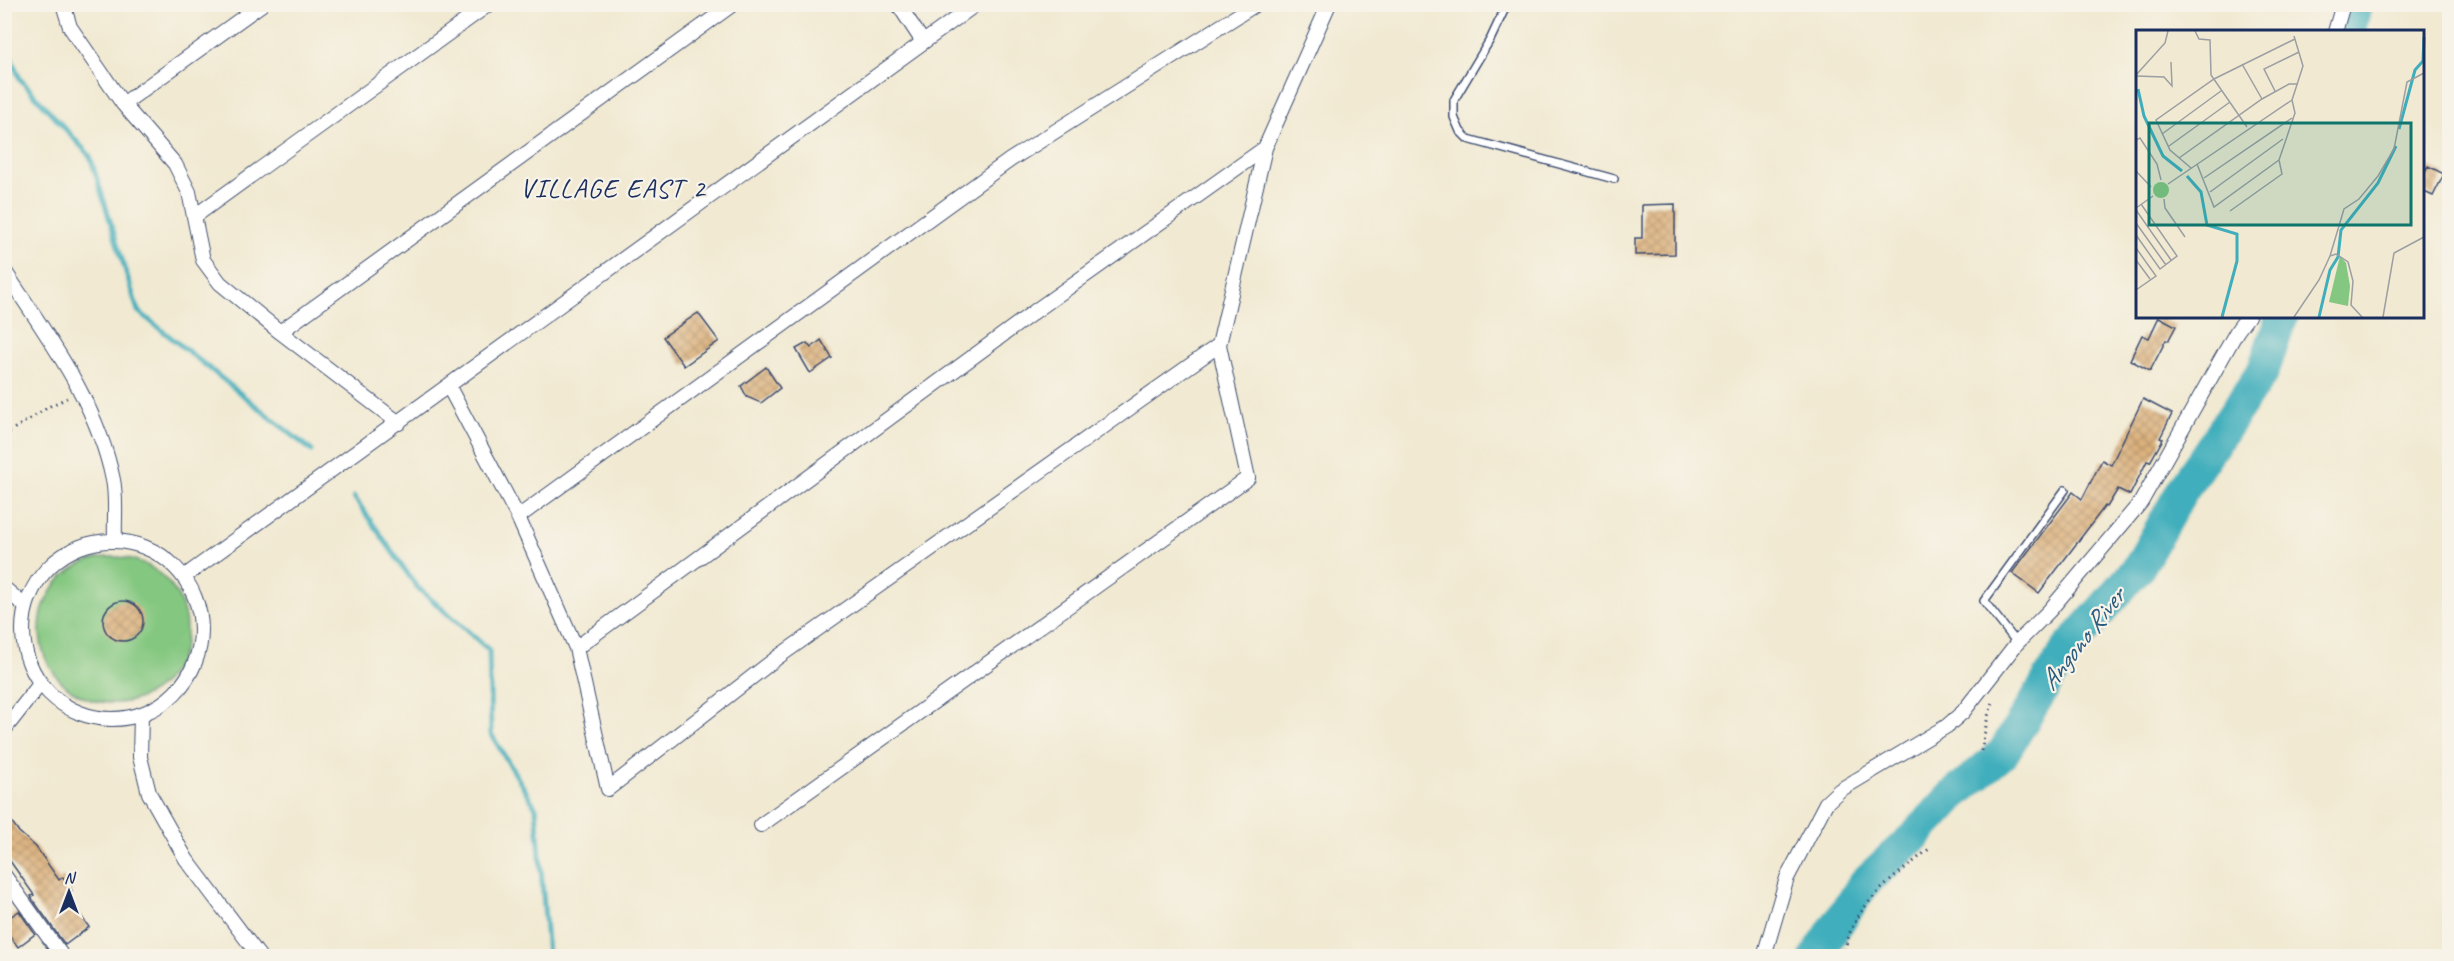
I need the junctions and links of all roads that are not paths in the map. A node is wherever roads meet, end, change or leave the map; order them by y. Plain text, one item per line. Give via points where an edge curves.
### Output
1 (63, 4) edge
2 (262, 4) edge
3 (489, 4) edge
4 (733, 4) edge
5 (898, 4) edge
6 (976, 4) edge
7 (1257, 4) edge
8 (1329, 4) edge
9 (1507, 4) edge
10 (2343, 4) edge
11 (2336, 30) edge
12 (923, 42) junction
13 (123, 104) junction
14 (1265, 148) junction
15 (1614, 179) dead end
16 (195, 216) junction
17 (4, 270) edge
18 (2246, 318) edge
19 (280, 332) junction
20 (1219, 345) junction
21 (449, 387) junction
22 (399, 423) junction
23 (2065, 490) dead end
24 (518, 517) junction
25 (115, 540) junction
26 (185, 576) junction
27 (4, 588) edge
28 (25, 606) junction
29 (2017, 643) junction
30 (576, 648) junction
31 (40, 684) junction
32 (141, 714) junction
33 (4, 730) edge
34 (761, 825) dead end
35 (4, 875) edge
36 (62, 957) edge
37 (259, 957) edge
38 (1764, 957) edge

1 - 13 street via 70,27
2 - 13 street
3 - 16 street
4 - 19 street
5 - 12 street
6 - 12 street
7 - 24 street via 1010,160
8 - 14 street
9 - 15 lane via 1454,100 1454,117 1460,131 1468,139
10 - 11 street
12 - 21 street
13 - 16 street via 175,164 189,192
14 - 20 street
14 - 30 street via 1038,309
16 - 19 street via 202,260 220,283
17 - 25 street via 82,391 97,425 113,482
18 - 29 street via 2141,502
19 - 22 street
20 - 30 street via 778,657 608,789
20 - 34 street via 1248,478
21 - 22 street
21 - 24 street
22 - 26 street
23 - 29 lane via 1984,601
24 - 30 street
25 - 26 street via 153,549
25 - 28 street via 76,548 45,570
26 - 32 street via 200,606 200,653 179,691
27 - 28 street
28 - 31 street via 25,652
29 - 38 street via 1963,712 1947,726 1840,790 1826,803 1787,878
31 - 32 street via 64,706 96,718
31 - 33 street
32 - 37 street via 140,757 149,793 186,859
35 - 36 street

